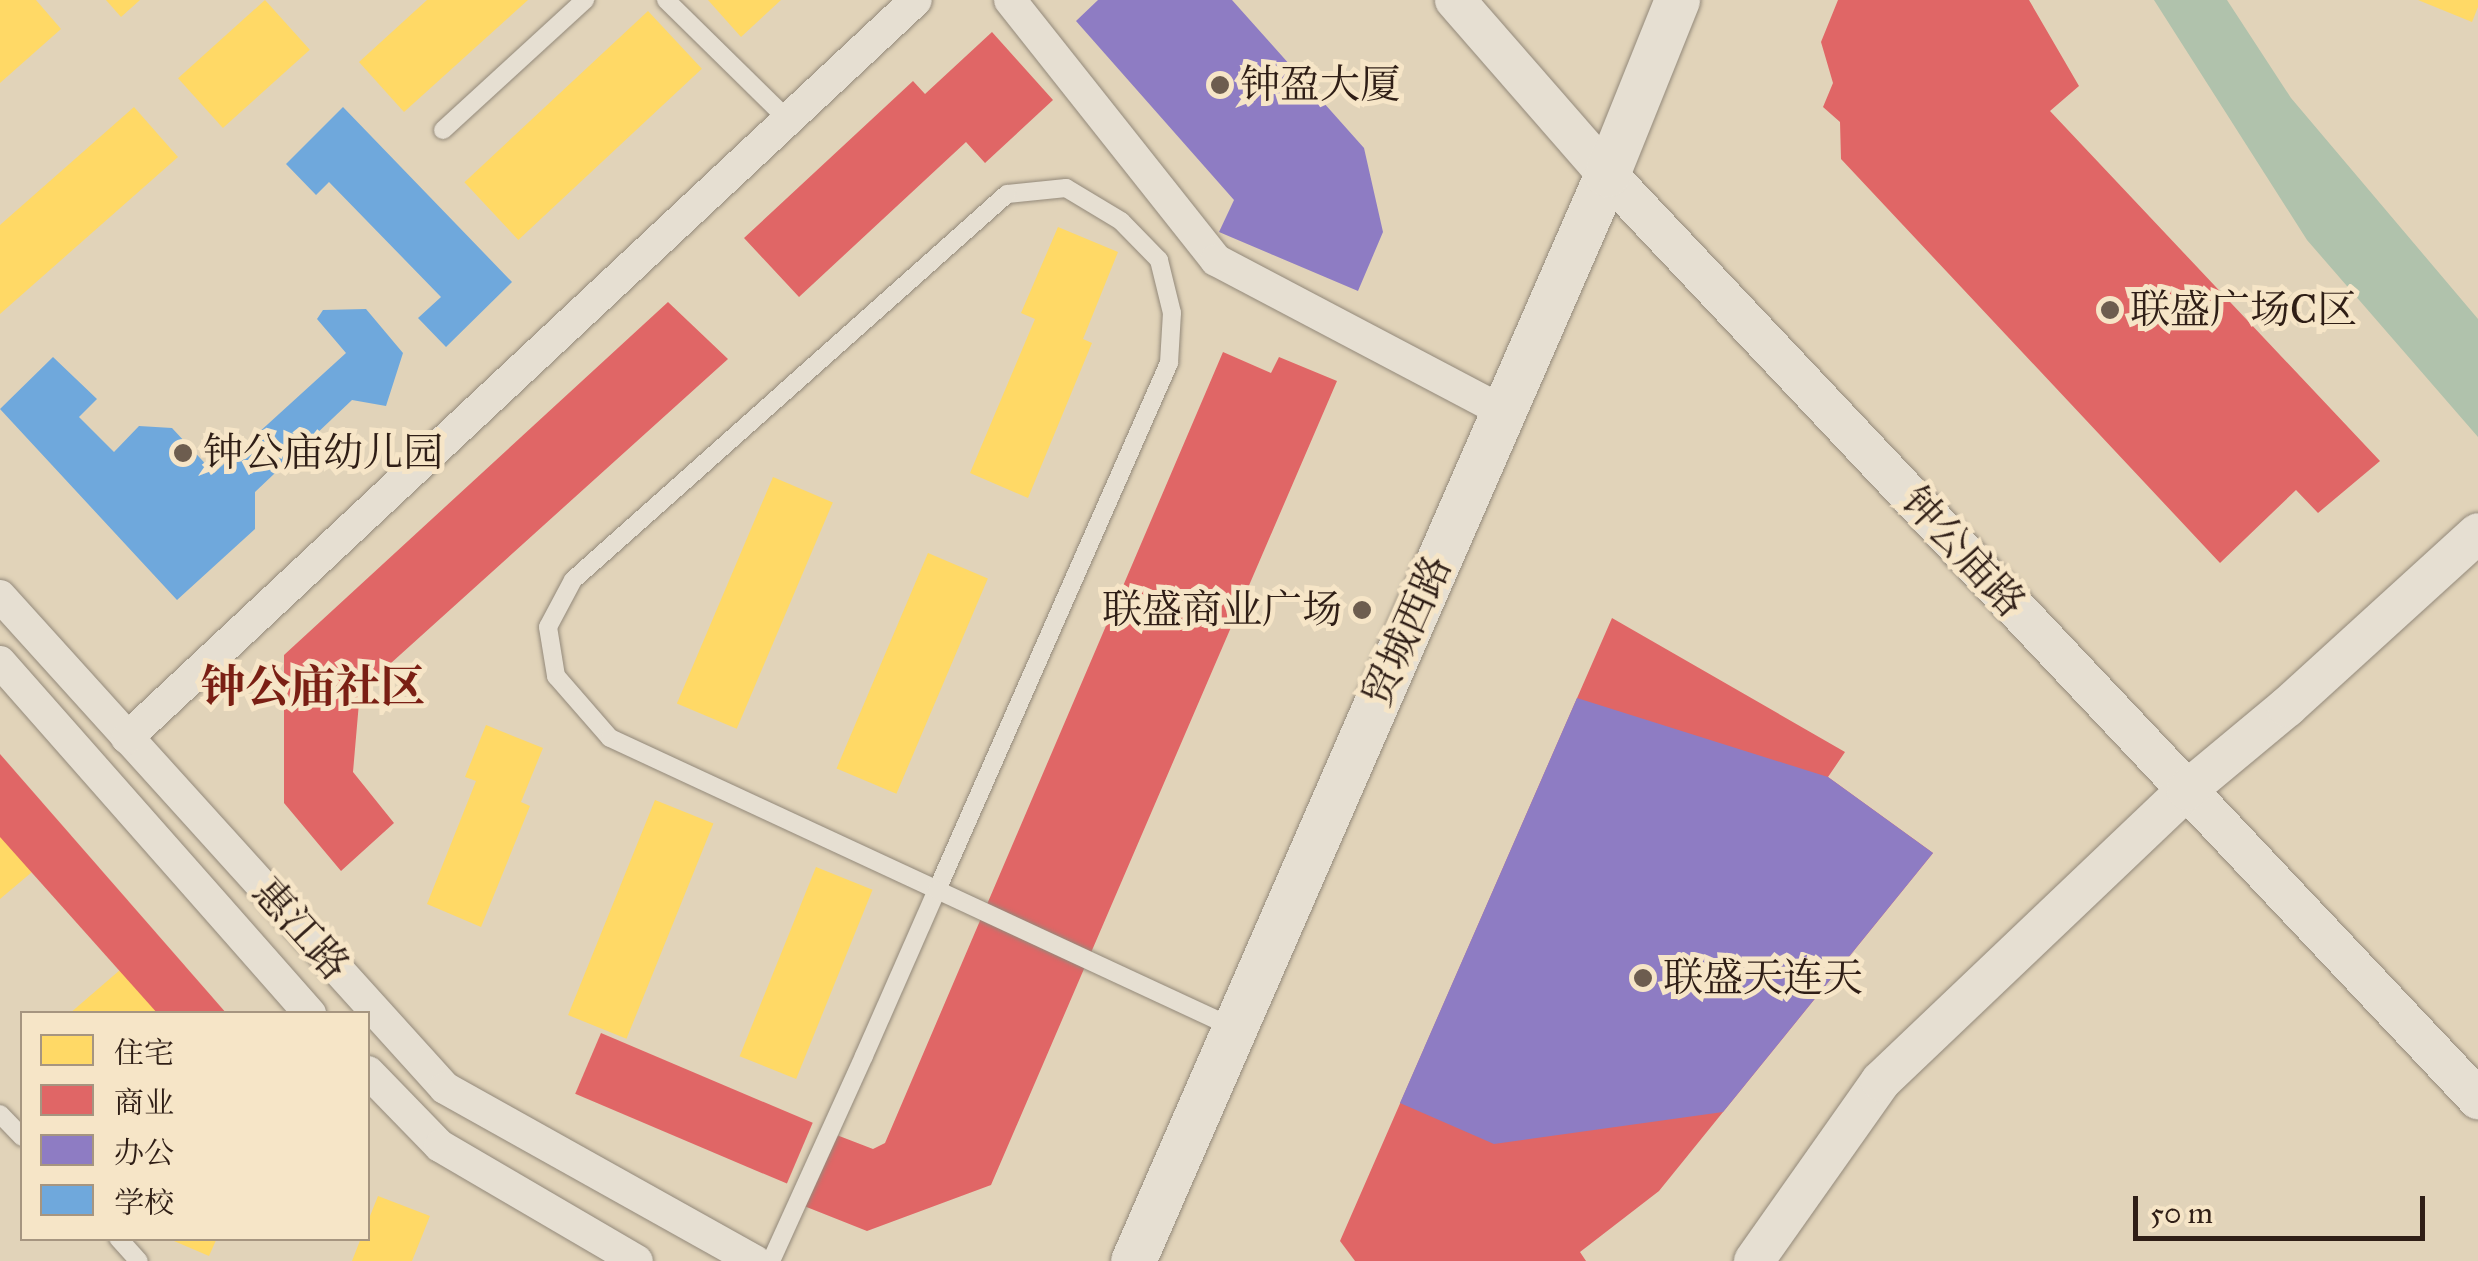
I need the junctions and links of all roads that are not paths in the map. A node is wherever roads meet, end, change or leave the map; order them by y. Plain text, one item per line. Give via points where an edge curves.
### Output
1 (585, 0) edge
2 (666, 0) edge
3 (916, 0) edge
4 (1010, 0) edge
5 (1455, 0) edge
6 (1677, 0) edge
7 (788, 120) junction
8 (443, 130) dead end
9 (1606, 174) junction
10 (1503, 410) junction
11 (2478, 533) edge
12 (0, 596) edge
13 (0, 662) edge
14 (127, 738) junction
15 (2187, 790) junction
16 (937, 890) junction
17 (307, 1011) edge
18 (1234, 1028) junction
19 (370, 1074) edge
20 (2478, 1099) edge
21 (121, 1241) edge
22 (139, 1261) edge
23 (637, 1261) edge
24 (755, 1261) edge
25 (771, 1261) edge
26 (1133, 1261) edge
27 (1754, 1261) edge

1 - 8 lane
2 - 7 lane
3 - 7 street
4 - 10 street via 1216,260
5 - 9 street, 钟公庙路
6 - 9 main road, 贸城西路
7 - 14 street
9 - 10 main road, 贸城西路
9 - 15 street, 钟公庙路
10 - 18 main road, 贸城西路
11 - 15 street
12 - 14 street, 惠江路
13 - 17 street, 惠江路
14 - 24 street, 惠江路 via 445,1088
15 - 20 street, 钟公庙路
15 - 27 street via 1881,1080
16 - 16 lane via 610,738 556,676 548,627 573,580 1007,194 1066,188 1121,220 1159,260 1172,313 1169,363
16 - 18 lane
16 - 25 lane
18 - 26 main road, 贸城西路
19 - 23 street via 440,1146
21 - 22 lane

